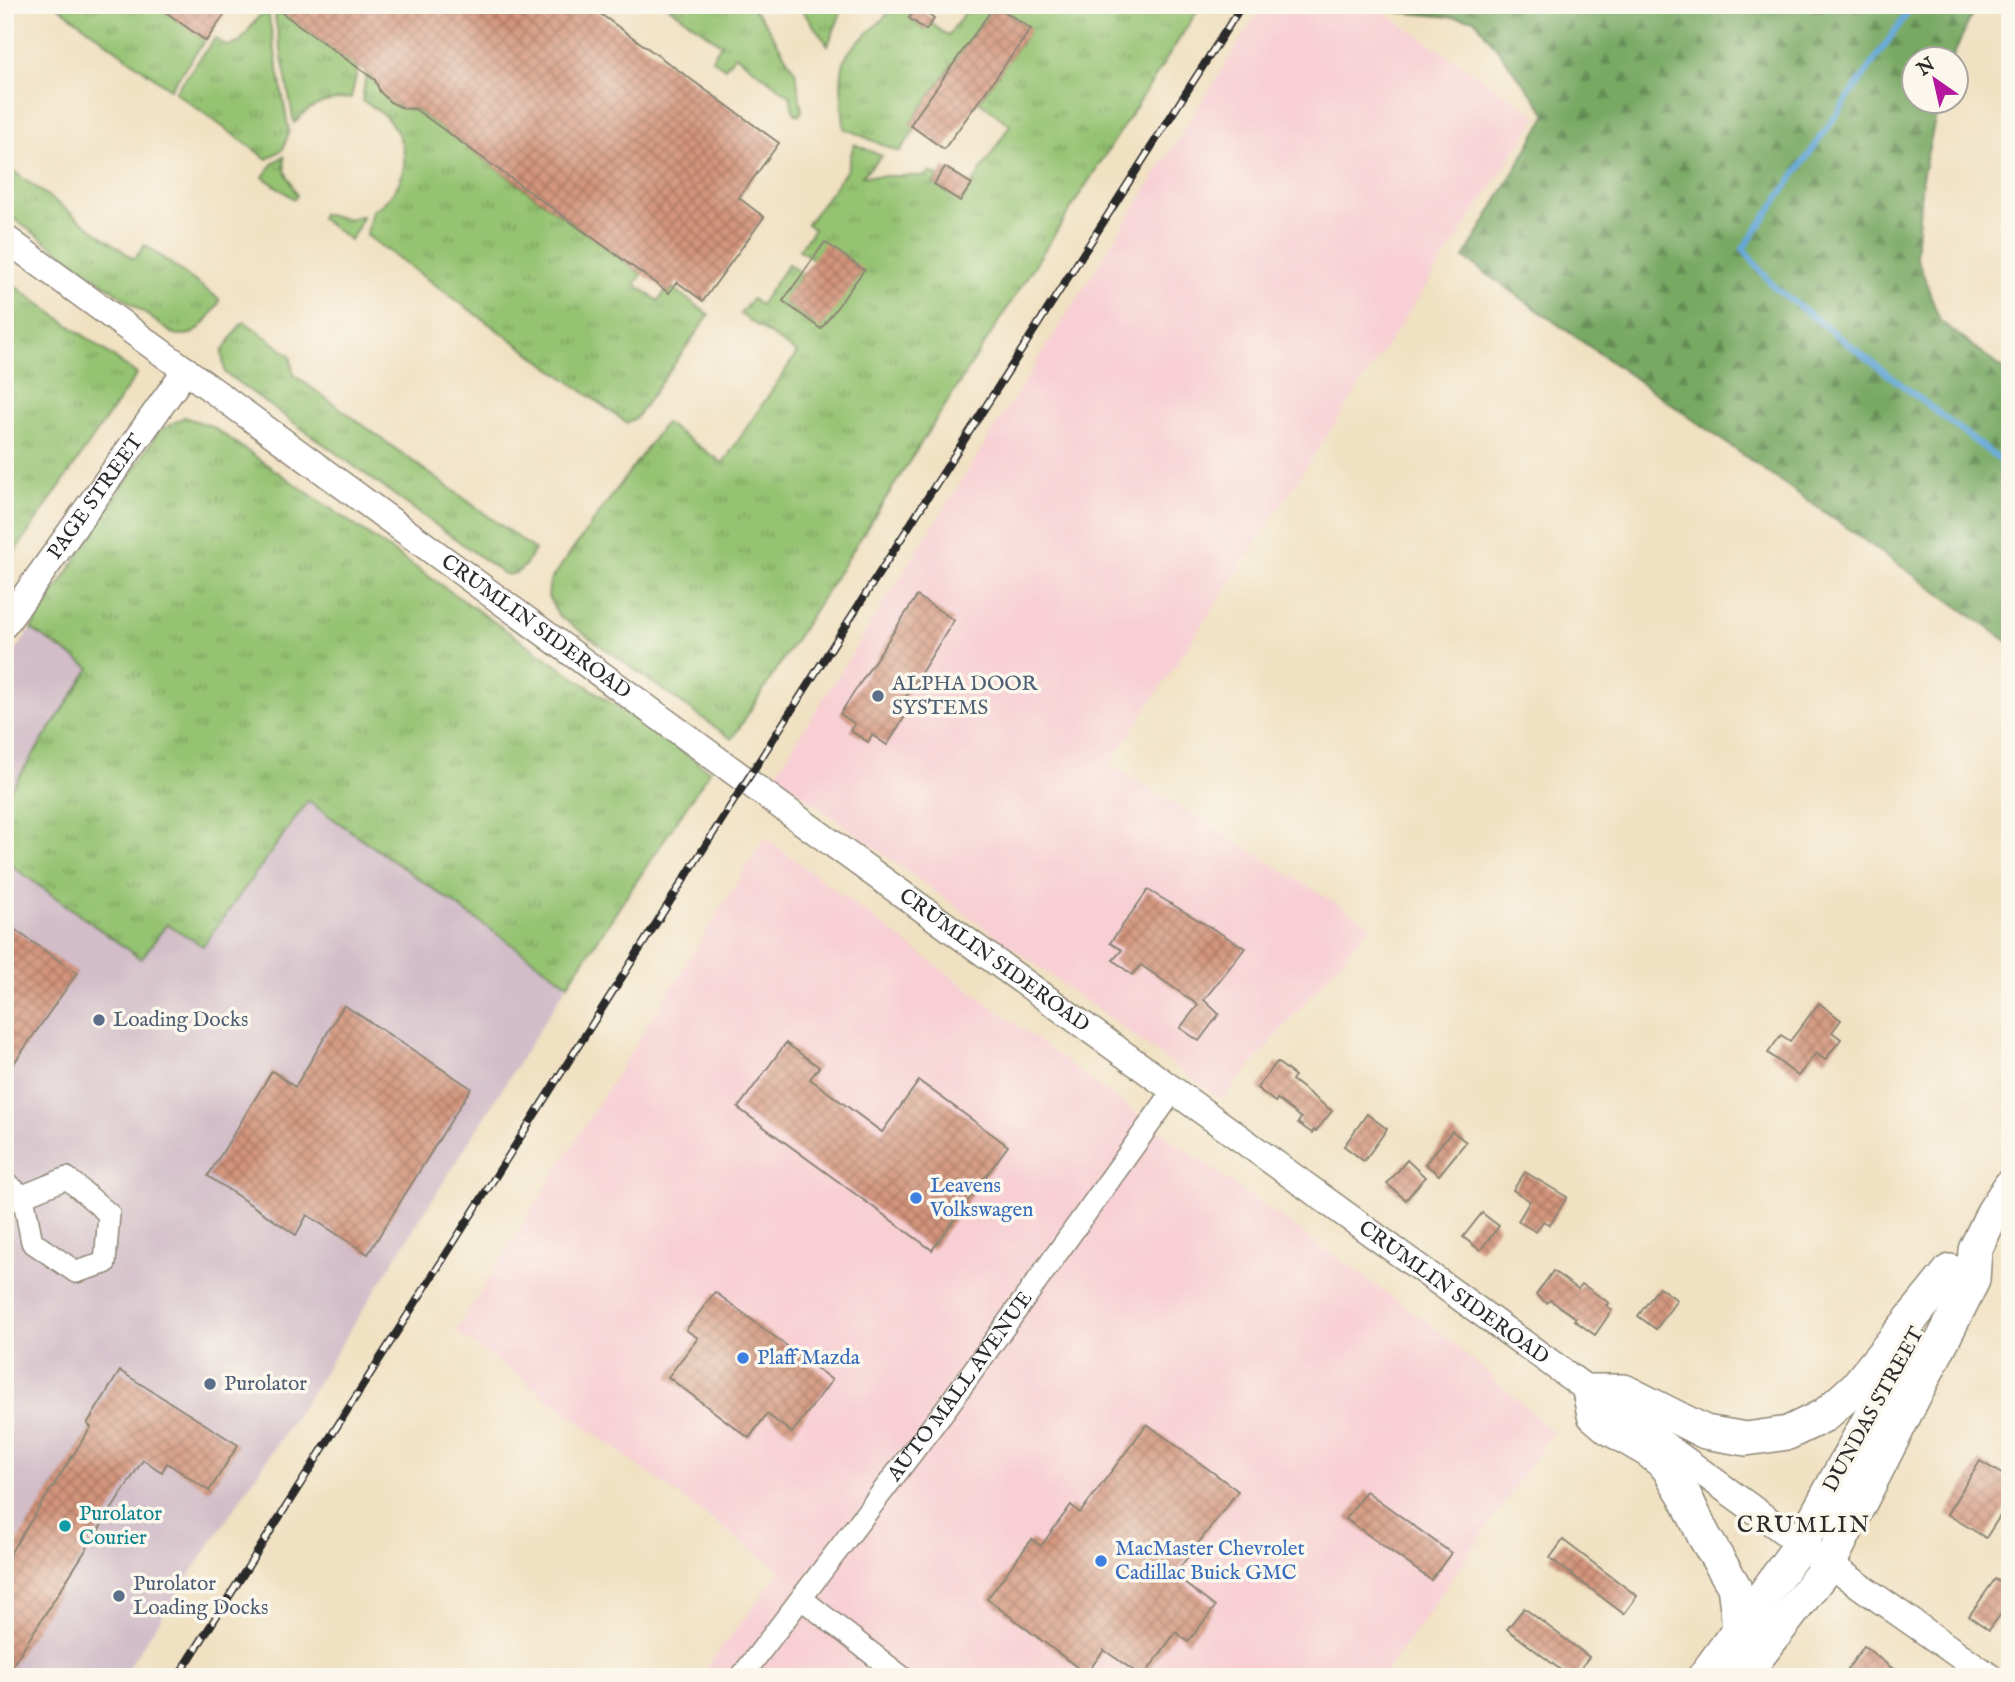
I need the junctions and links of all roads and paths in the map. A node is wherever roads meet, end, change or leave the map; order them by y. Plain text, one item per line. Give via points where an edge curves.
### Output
1 (5, 238) edge
2 (186, 370) junction
3 (5, 624) edge
4 (1174, 1090) junction
5 (5, 1184) edge
6 (2010, 1186) edge
7 (23, 1196) junction
8 (1975, 1250) junction
9 (1950, 1271) junction
10 (1589, 1391) junction
11 (1801, 1544) junction
12 (1829, 1564) junction
13 (802, 1599) junction
14 (1738, 1631) junction
15 (741, 1677) edge
16 (902, 1677) edge
17 (1704, 1677) edge
18 (1742, 1677) edge
19 (1990, 1677) edge

1 - 2 street, CRUMLIN SIDEROAD
2 - 3 street, PAGE STREET
2 - 4 street, CRUMLIN SIDEROAD
4 - 10 street, CRUMLIN SIDEROAD
4 - 13 street, AUTO MALL AVENUE via 947,1407
5 - 7 street
6 - 8 main road, DUNDAS STREET
7 - 7 street via 32,1242 76,1272 105,1262 109,1214 67,1178
8 - 9 main road, DUNDAS STREET
8 - 12 main road, DUNDAS STREET via 1973,1280
9 - 10 main road via 1856,1387 1825,1415 1787,1433 1746,1439 1705,1432 1624,1391
9 - 11 main road, DUNDAS STREET
10 - 11 street, CRUMLIN SIDEROAD
10 - 14 main road via 1594,1415 1667,1466 1734,1586
11 - 12 street, CRUMLIN SIDEROAD
11 - 14 main road, DUNDAS STREET
12 - 18 main road, DUNDAS STREET
12 - 19 street, CRUMLIN SIDEROAD
13 - 15 street, AUTO MALL AVENUE
13 - 16 street
14 - 17 main road, DUNDAS STREET

